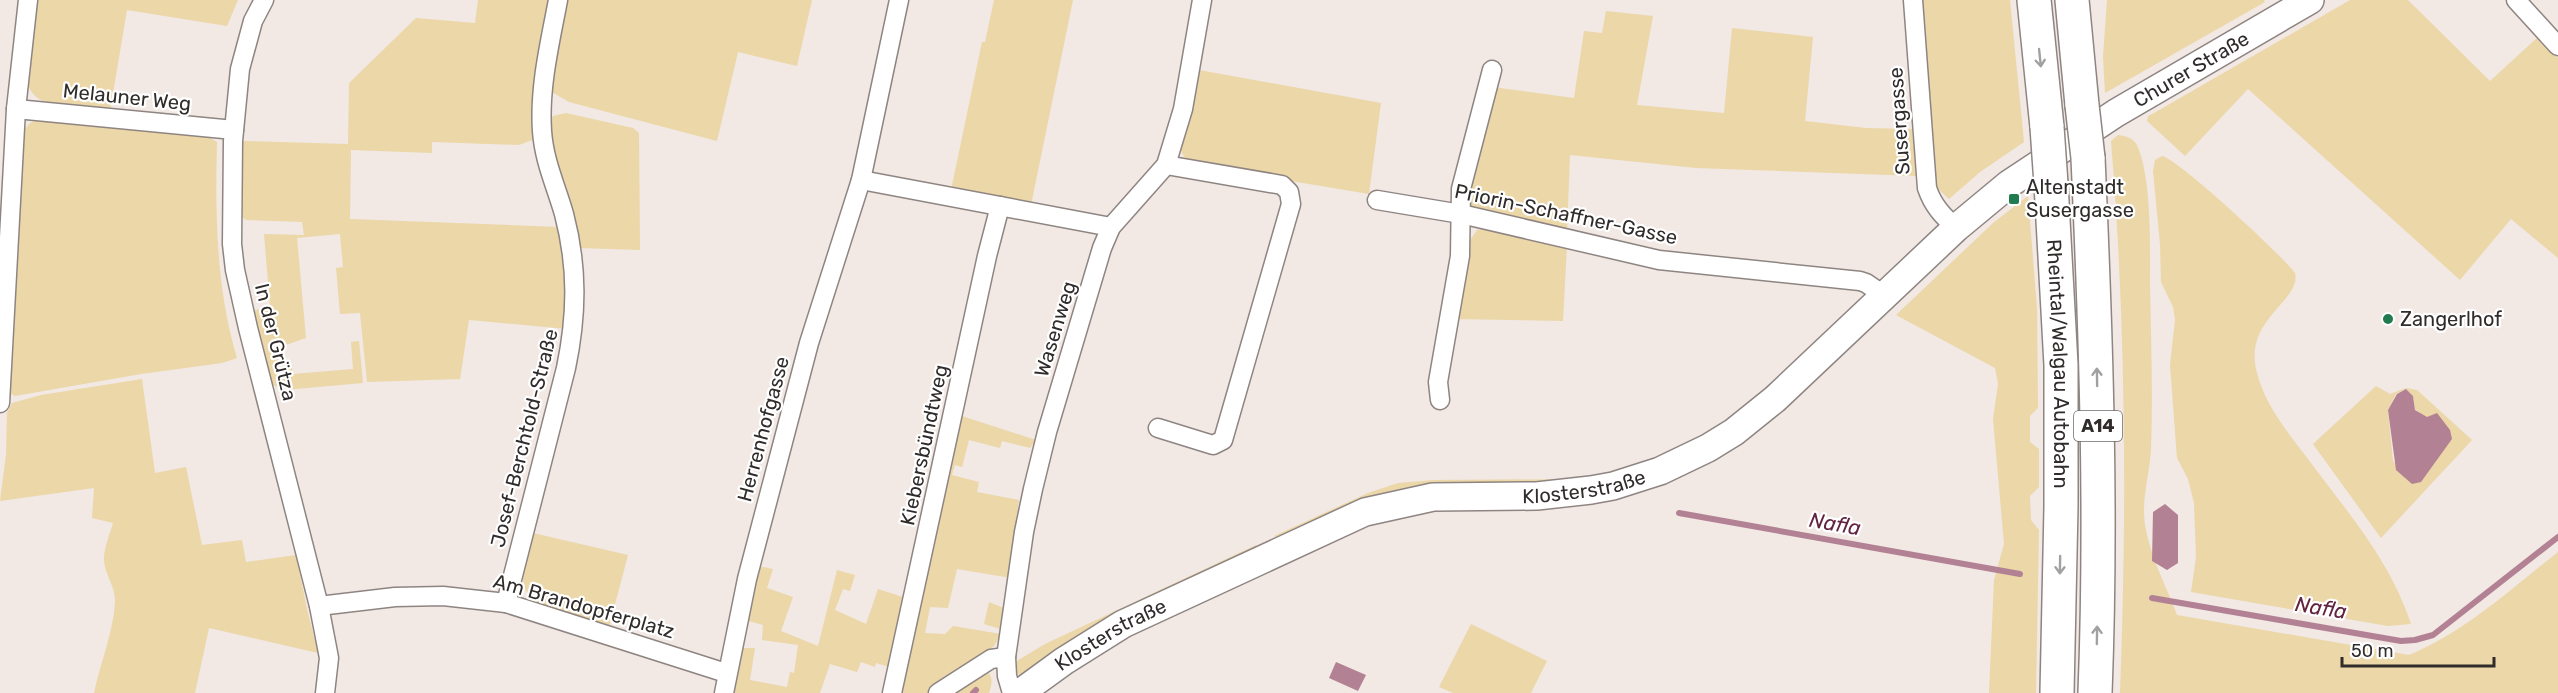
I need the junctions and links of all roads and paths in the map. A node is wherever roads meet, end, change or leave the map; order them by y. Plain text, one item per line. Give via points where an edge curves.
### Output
1 (28, 0) edge
2 (264, 0) edge
3 (558, 0) edge
4 (899, 0) edge
5 (1202, 0) edge
6 (1913, 0) edge
7 (2034, 0) edge
8 (2072, 0) edge
9 (2310, 0) edge
10 (2516, 0) edge
11 (2558, 46) edge
12 (1492, 70) dead end
13 (16, 109) junction
14 (234, 130) junction
15 (2070, 141) junction
16 (1166, 165) junction
17 (861, 180) junction
18 (1377, 200) dead end
19 (1000, 206) junction
20 (1461, 214) junction
21 (1111, 227) junction
22 (1956, 228) junction
23 (1885, 296) junction
24 (1440, 400) dead end
25 (0, 403) edge
26 (1158, 428) dead end
27 (506, 603) junction
28 (319, 606) junction
29 (1006, 657) junction
30 (726, 673) junction
31 (325, 693) edge
32 (724, 693) edge
33 (892, 693) edge
34 (938, 693) edge
35 (1012, 693) edge
36 (1020, 693) edge
37 (2057, 693) edge
38 (2095, 693) edge

1 - 13 street
2 - 14 street, In der Grütza via 245,44
3 - 27 street, Josef-Berchtold-Straße via 543,86 542,130 548,169 572,248 576,310 567,368
4 - 17 street, Herrenhofgasse
5 - 16 street, Wasenweg via 1183,109
6 - 22 street, Susergasse via 1927,188 1938,211
7 -> 15 highway, Rheintal/Walgau Autobahn / A14
8 - 15 highway, Rheintal/Walgau Autobahn / A14, bridge via 2082,105
9 - 15 main road, Churer Straße
10 - 11 street
12 - 20 street via 1461,189
13 - 14 street, Melauner Weg
13 - 25 street
14 - 28 street, In der Grütza via 235,270
15 - 22 main road, Klosterstraße
15 -> 37 highway, Rheintal/Walgau Autobahn / A14, bridge via 2051,184 2061,365
38 -> 15 highway, Rheintal/Walgau Autobahn / A14 via 2100,501 2096,335
16 - 21 street, Wasenweg
16 - 26 street via 1282,185 1289,192 1291,204 1223,440 1213,445
17 - 19 street
17 - 30 street, Herrenhofgasse via 809,343
18 - 20 street, Priorin-Schaffner-Gasse
19 - 21 street
19 - 33 street, Kiebersbündtweg
20 - 23 street, Priorin-Schaffner-Gasse via 1659,261 1860,281
20 - 24 street via 1460,256 1438,382
21 - 29 street, Wasenweg via 1050,421 1033,489
22 - 23 main road, Klosterstraße
23 - 36 main road, Klosterstraße via 1753,418 1685,461 1638,479 1591,490 1538,496 1433,497 1365,512 1123,624
27 - 28 street, Am Brandopferplatz via 424,597
27 - 30 street, Am Brandopferplatz
28 - 31 street, In der Grütza via 329,658
29 - 34 street via 991,658
29 - 35 street, Wasenweg
30 - 32 street, Herrenhofgasse

